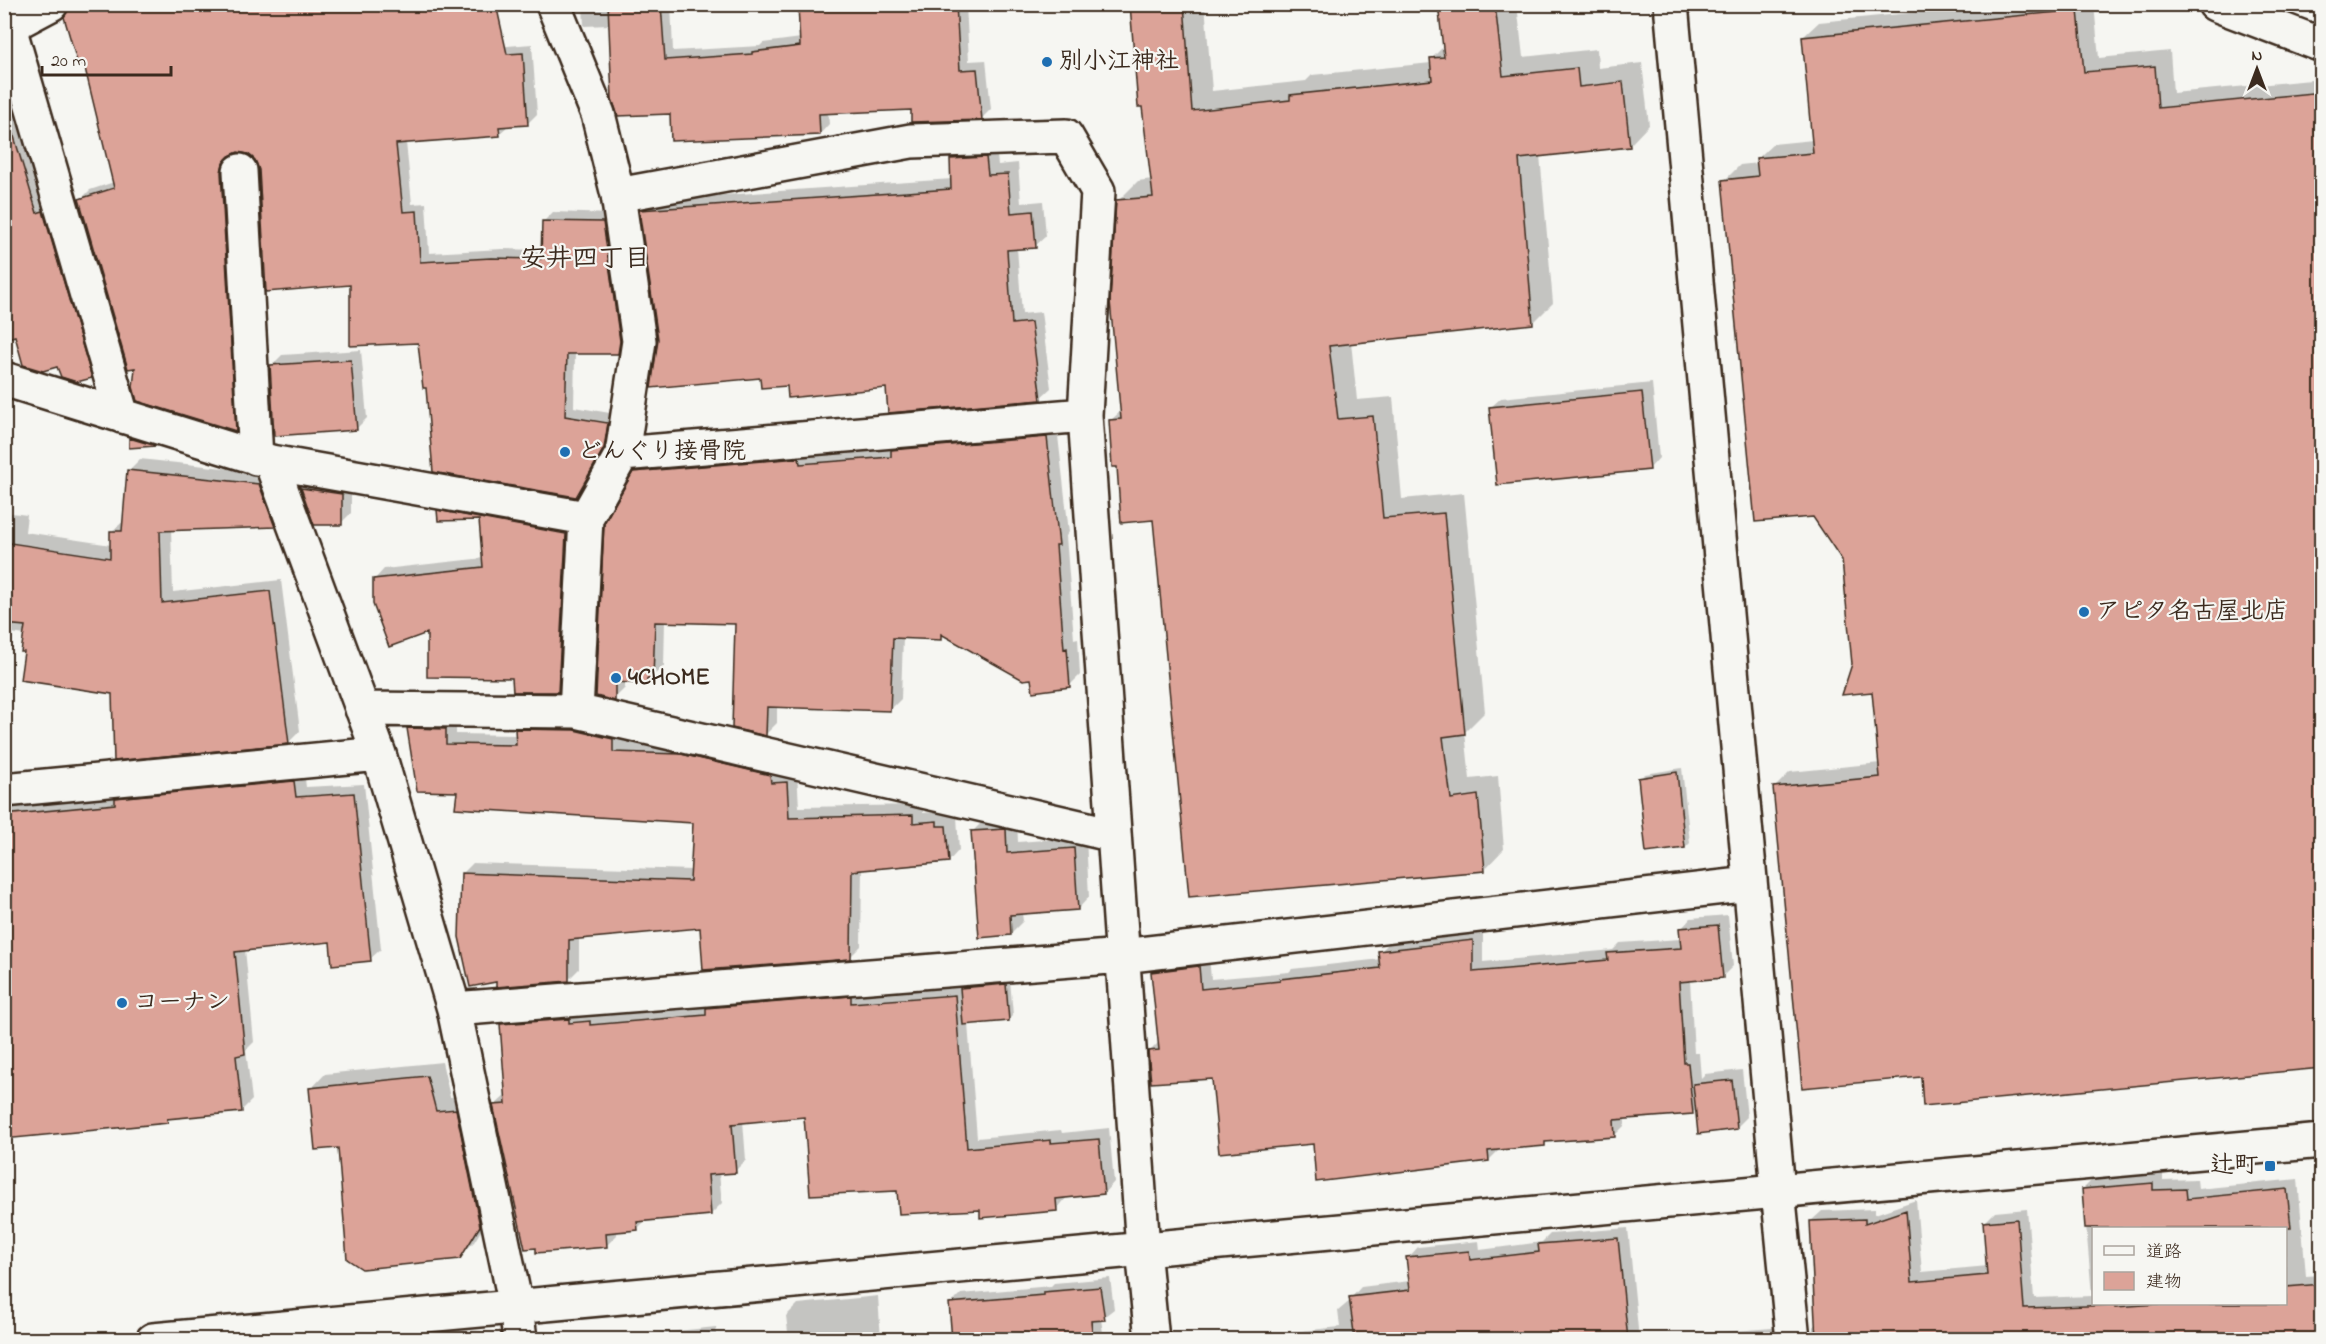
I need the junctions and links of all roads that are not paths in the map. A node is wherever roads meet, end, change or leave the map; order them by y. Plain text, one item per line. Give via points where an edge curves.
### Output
1 (51, 4) edge
2 (554, 4) edge
3 (1671, 4) edge
4 (2215, 4) edge
5 (7, 28) edge
6 (2322, 45) edge
7 (240, 171) dead end
8 (618, 195) junction
9 (4, 379) edge
10 (1085, 415) junction
11 (122, 416) junction
12 (622, 454) junction
13 (264, 460) junction
14 (586, 518) junction
15 (362, 709) junction
16 (576, 711) junction
17 (379, 754) junction
18 (4, 790) edge
19 (1114, 835) junction
20 (1750, 884) junction
21 (1122, 956) junction
22 (454, 1009) junction
23 (2322, 1141) edge
24 (1778, 1190) junction
25 (1143, 1249) junction
26 (516, 1306) junction
27 (153, 1340) edge
28 (520, 1340) edge
29 (1152, 1340) edge
30 (1793, 1340) edge

1 - 5 street
2 - 8 street via 598,114
3 - 20 street
4 - 6 street
5 - 11 street
7 - 13 street
8 - 10 street via 911,141 1066,136 1098,191
8 - 12 street via 639,341
9 - 11 street
10 - 12 street
10 - 19 street
11 - 13 street
12 - 14 street
13 - 14 street
13 - 15 street
14 - 16 street
15 - 16 street
15 - 17 street
16 - 19 street
17 - 18 street
17 - 22 street
19 - 21 street
20 - 21 street
20 - 24 street
21 - 22 street
21 - 25 street
22 - 26 street
23 - 24 street
24 - 25 street
24 - 30 street
25 - 26 street
25 - 29 street
26 - 27 street
26 - 28 street

